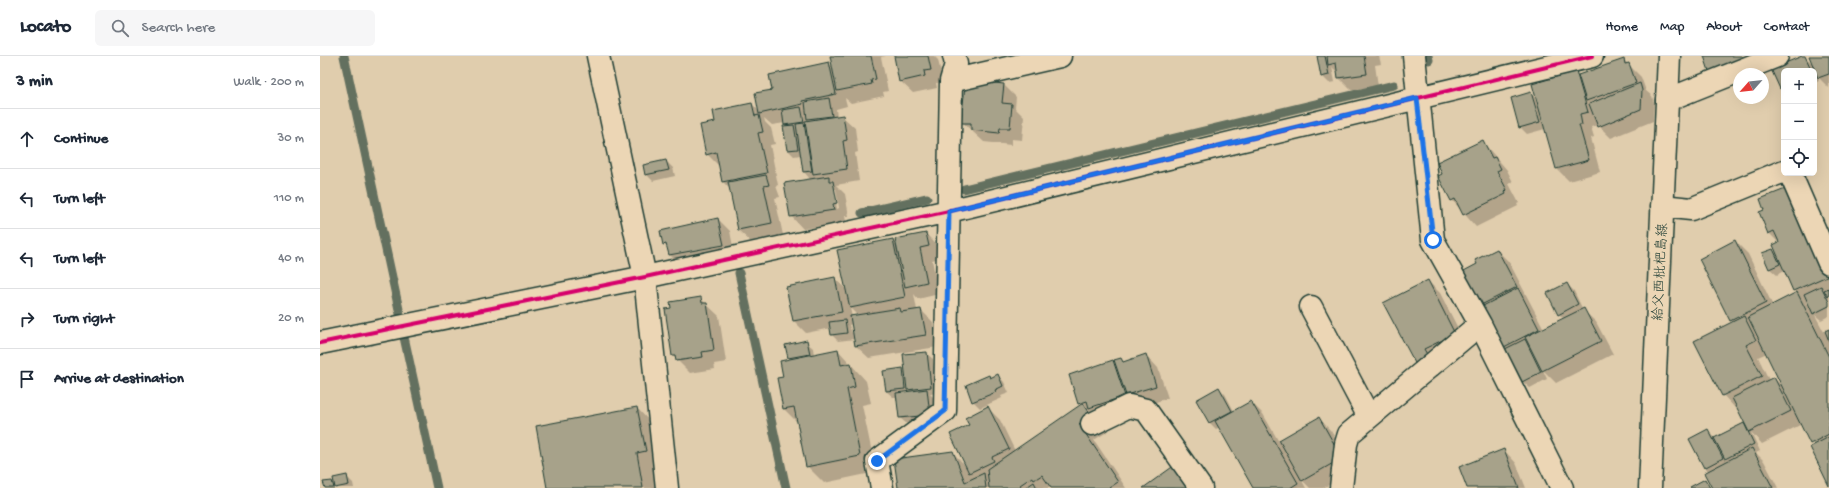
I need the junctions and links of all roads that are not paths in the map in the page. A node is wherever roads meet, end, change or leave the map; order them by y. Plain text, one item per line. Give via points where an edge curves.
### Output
1 (598, 56) edge
2 (954, 56) edge
3 (1060, 56) edge
4 (1414, 56) edge
5 (1592, 56) edge
6 (1669, 56) edge
7 (1777, 56) edge
8 (952, 81) junction
9 (1417, 98) junction
10 (1667, 100) junction
11 (1781, 172) edge
12 (1791, 176) edge
13 (1662, 206) junction
14 (949, 211) junction
15 (1829, 263) edge
16 (645, 276) junction
17 (1311, 308) dead end
18 (1480, 324) junction
19 (320, 343) edge
20 (1369, 417) junction
21 (1092, 424) dead end
22 (667, 488) edge
23 (882, 488) edge
24 (1202, 488) edge
25 (1341, 488) edge
26 (1562, 488) edge
27 (1650, 488) edge

1 - 16 street
2 - 8 street via 956,64
3 - 8 street
4 - 9 street
5 - 9 street
6 - 10 street, 給父西枇杷島線
7 - 10 street
8 - 14 street
9 - 14 street
9 - 18 street via 1433,240
10 - 13 street, 給父西枇杷島線
11 - 13 street via 1691,208
12 - 15 street
13 - 27 street, 給父西枇杷島線
14 - 16 street
14 - 23 street via 945,411 877,461
16 - 19 street
16 - 22 street
17 - 20 street
18 - 20 street
18 - 26 street
20 - 25 street via 1349,434
21 - 24 street via 1129,406 1146,410

